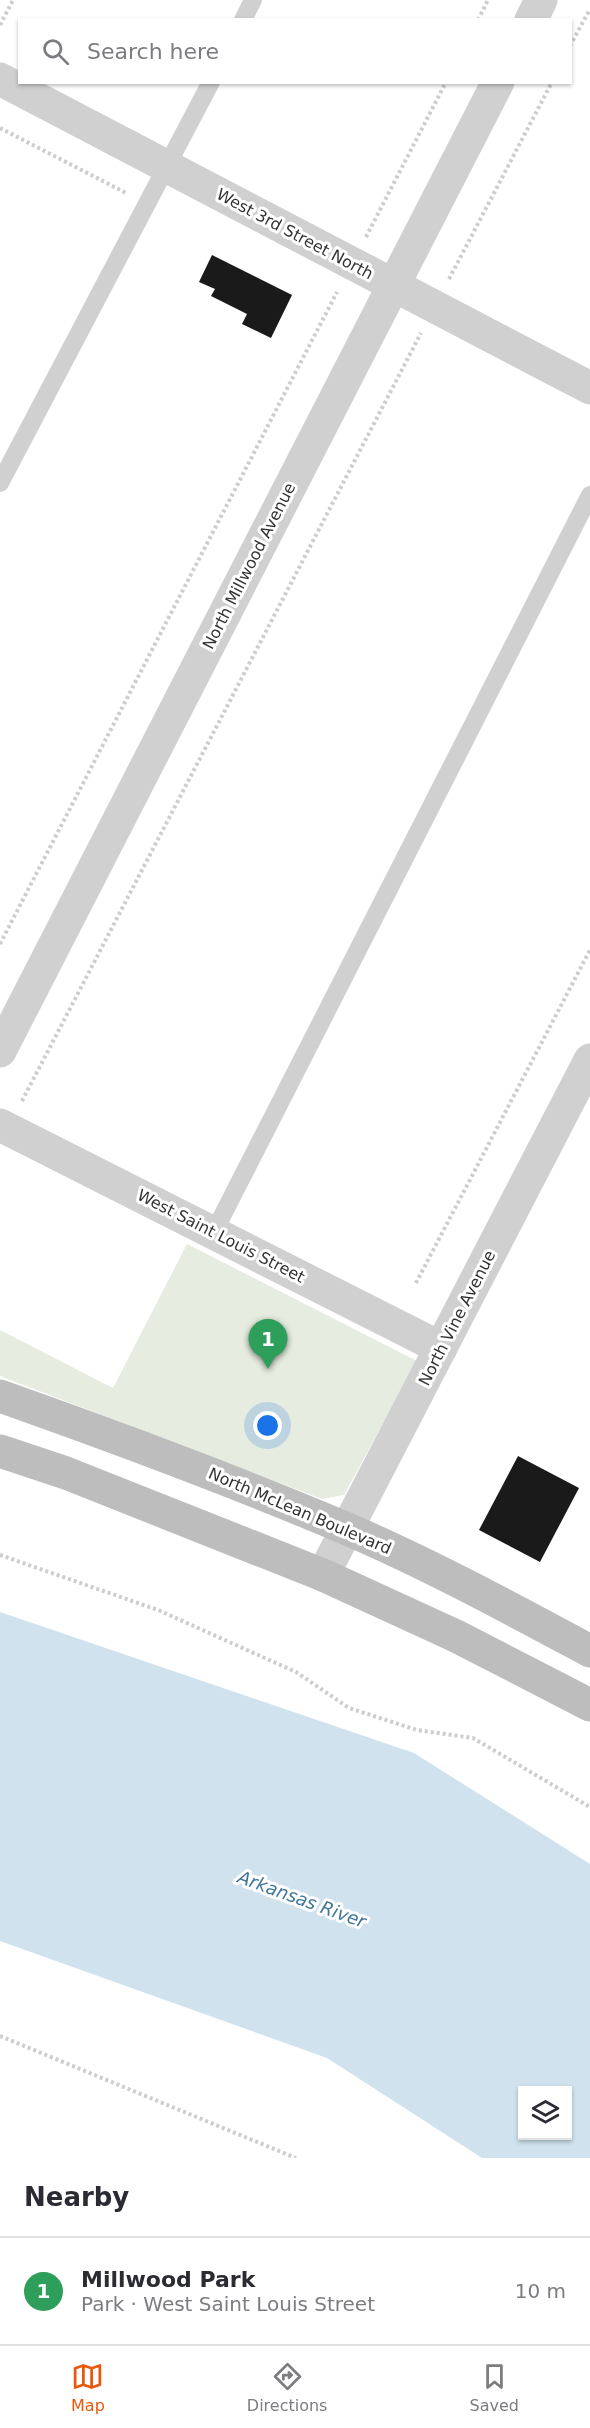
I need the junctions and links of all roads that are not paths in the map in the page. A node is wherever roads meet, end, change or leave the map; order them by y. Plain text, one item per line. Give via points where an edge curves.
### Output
1 (254, 0) edge
2 (541, 0) edge
3 (244, 18) edge
4 (532, 18) edge
5 (0, 79) edge
6 (210, 84) edge
7 (497, 84) edge
8 (167, 167) junction
9 (393, 286) junction
10 (590, 388) edge
11 (0, 483) edge
12 (590, 495) edge
13 (0, 1051) edge
14 (590, 1060) edge
15 (10, 1115) edge
16 (214, 1232) junction
17 (441, 1348) junction
18 (0, 1396) edge
19 (0, 1451) edge
20 (347, 1529) junction
21 (323, 1575) junction
22 (590, 1651) edge
23 (590, 1705) edge

1 - 3 lane
2 - 4 street
5 - 8 street, West 3rd Street North
6 - 8 lane
7 - 9 street, North Millwood Avenue
8 - 9 street, West 3rd Street North
8 - 11 lane
9 - 10 street, West 3rd Street North
9 - 13 street, North Millwood Avenue
12 - 16 lane
14 - 17 street, North Vine Avenue
15 - 16 street, West Saint Louis Street
16 - 17 street, West Saint Louis Street
17 - 20 street, North Vine Avenue
18 - 20 main road, North McLean Boulevard via 167,1455
19 - 21 main road via 66,1473
20 - 21 street, North Vine Avenue
20 - 22 main road, North McLean Boulevard
21 - 23 main road via 456,1636

